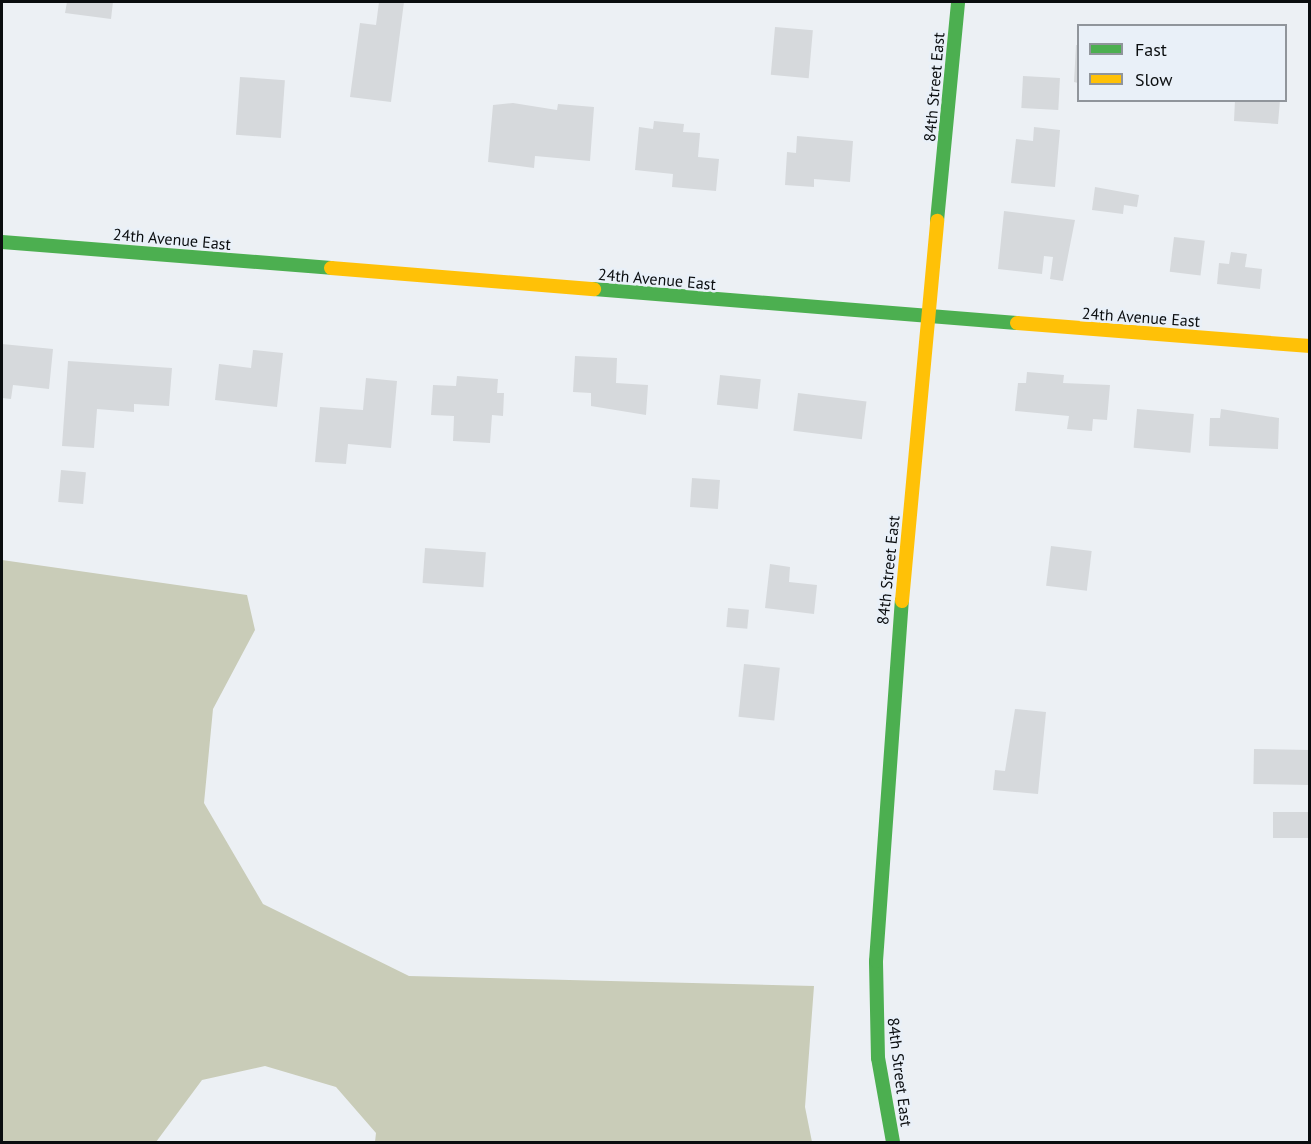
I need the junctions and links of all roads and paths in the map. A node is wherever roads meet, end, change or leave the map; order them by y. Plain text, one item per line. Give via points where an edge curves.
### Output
1 (958, 2) edge
2 (2, 242) edge
3 (930, 317) junction
4 (1310, 346) edge
5 (893, 1143) edge

1 - 3 street, 84th Street East
2 - 3 street, 24th Avenue East
3 - 4 street, 24th Avenue East
3 - 5 street, 84th Street East via 894,684 876,961 878,1058

